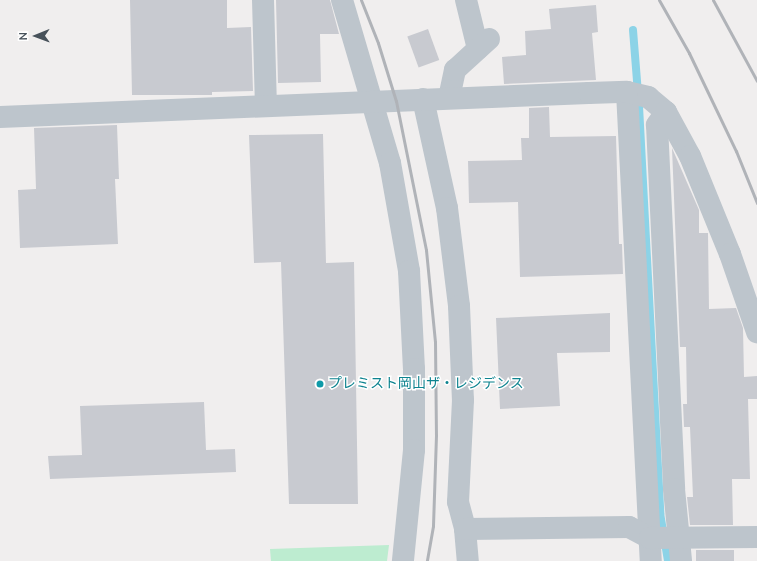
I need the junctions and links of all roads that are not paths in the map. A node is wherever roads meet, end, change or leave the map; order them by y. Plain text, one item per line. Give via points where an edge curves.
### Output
1 (263, 0) edge
2 (342, 0) edge
3 (466, 0) edge
4 (637, 95) junction
5 (449, 98) junction
6 (422, 99) junction
7 (372, 103) junction
8 (266, 106) junction
9 (666, 112) junction
10 (0, 117) edge
11 (757, 332) edge
12 (465, 529) junction
13 (757, 536) edge
14 (664, 538) junction
15 (404, 561) edge
16 (468, 561) edge
17 (651, 561) edge
18 (681, 561) edge

1 - 8 street
2 - 7 street
3 - 5 street via 484,44 455,70
4 - 5 street
4 - 9 street
4 - 14 street
5 - 6 street
6 - 7 street
6 - 12 street via 447,208 459,306 463,400 458,502
7 - 8 street
7 - 15 street via 390,163 409,271 414,370 414,450
8 - 10 street
9 - 11 street via 690,156 730,254
9 - 14 street via 657,125 673,482
12 - 14 street via 629,527
12 - 16 street
13 - 14 street
14 - 17 street
14 - 18 street

